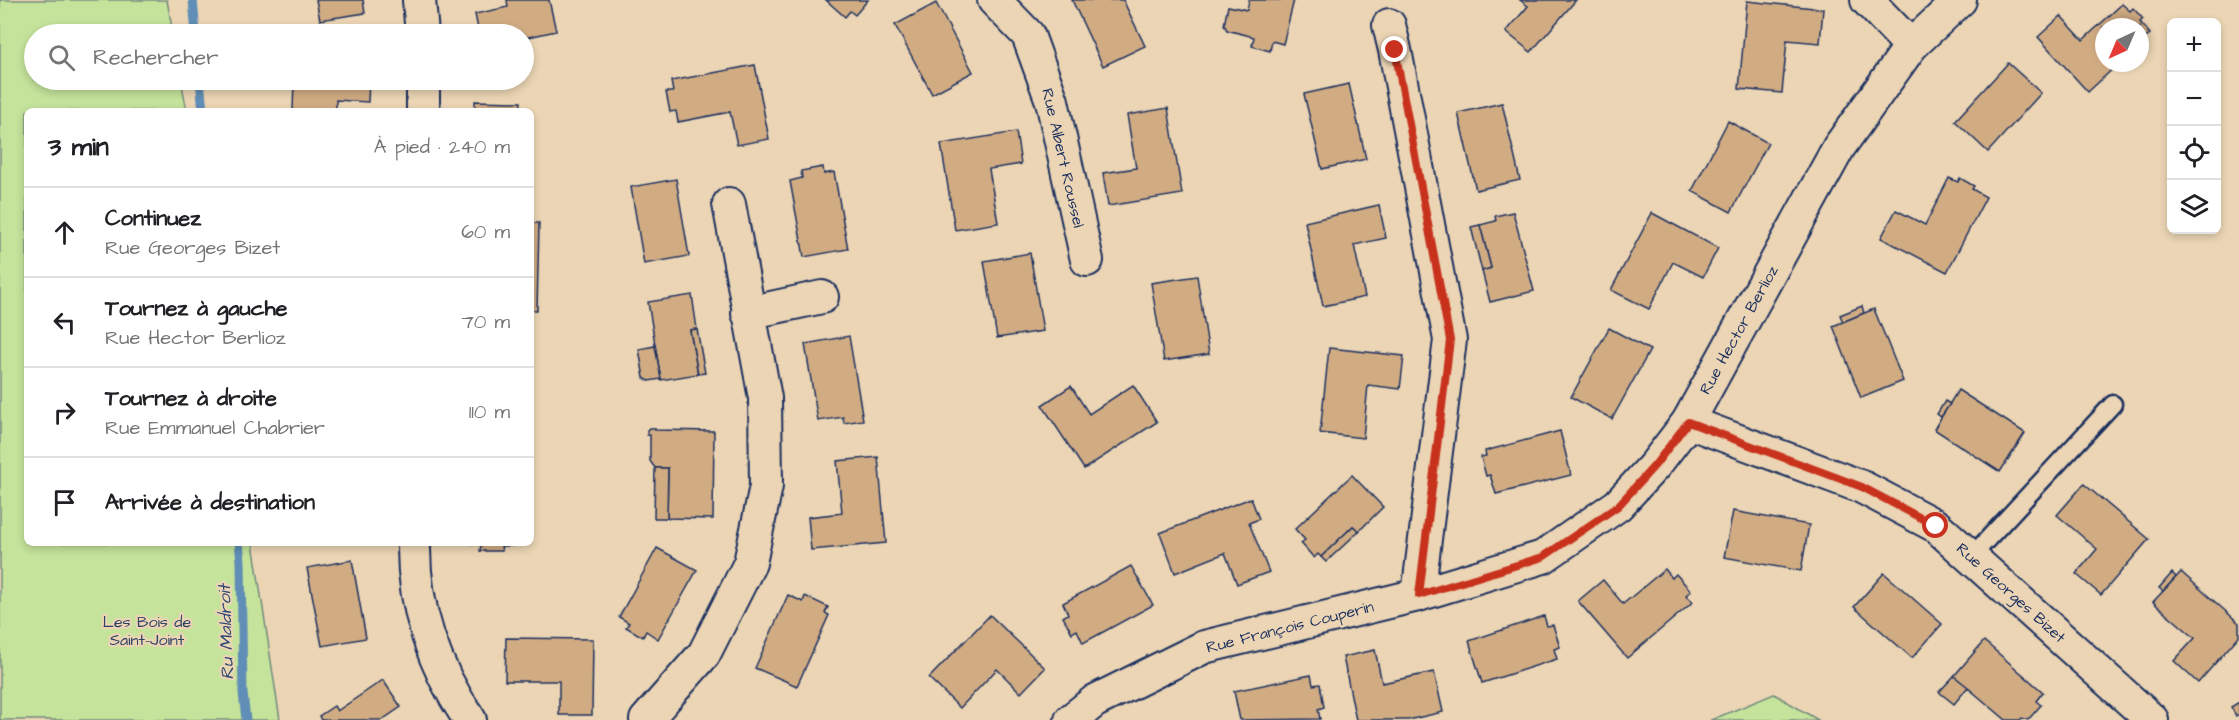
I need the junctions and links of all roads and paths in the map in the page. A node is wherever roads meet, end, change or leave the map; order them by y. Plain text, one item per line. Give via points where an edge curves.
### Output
1 (419, 0) edge
2 (994, 0) edge
3 (1867, 0) edge
4 (1960, 0) edge
5 (421, 24) edge
6 (1389, 25) dead end
7 (1911, 46) junction
8 (423, 90) edge
9 (423, 108) edge
10 (729, 204) dead end
11 (1087, 260) dead end
12 (822, 297) dead end
13 (748, 314) junction
14 (2113, 404) dead end
15 (1688, 422) junction
16 (414, 546) edge
17 (1971, 557) junction
18 (1419, 595) junction
19 (470, 720) edge
20 (646, 720) edge
21 (1071, 720) edge
22 (2152, 720) edge

1 - 5 street
2 - 11 street, Rue Albert Roussel via 1028,35 1053,101
3 - 7 street
4 - 7 street, Rue Hector Berlioz
6 - 18 street via 1450,340
7 - 15 street, Rue Hector Berlioz via 1839,147
8 - 9 street
10 - 13 street
12 - 13 street
13 - 20 street via 765,398 766,486 750,562 704,654
14 - 17 lane
15 - 17 street, Rue Georges Bizet via 1862,487 1936,526
15 - 18 street, Rue Hector Berlioz via 1618,506 1543,557
16 - 19 street via 426,635 454,697
17 - 22 street, Rue Georges Bizet
18 - 21 street, Rue François Couperin via 1204,647 1095,701

